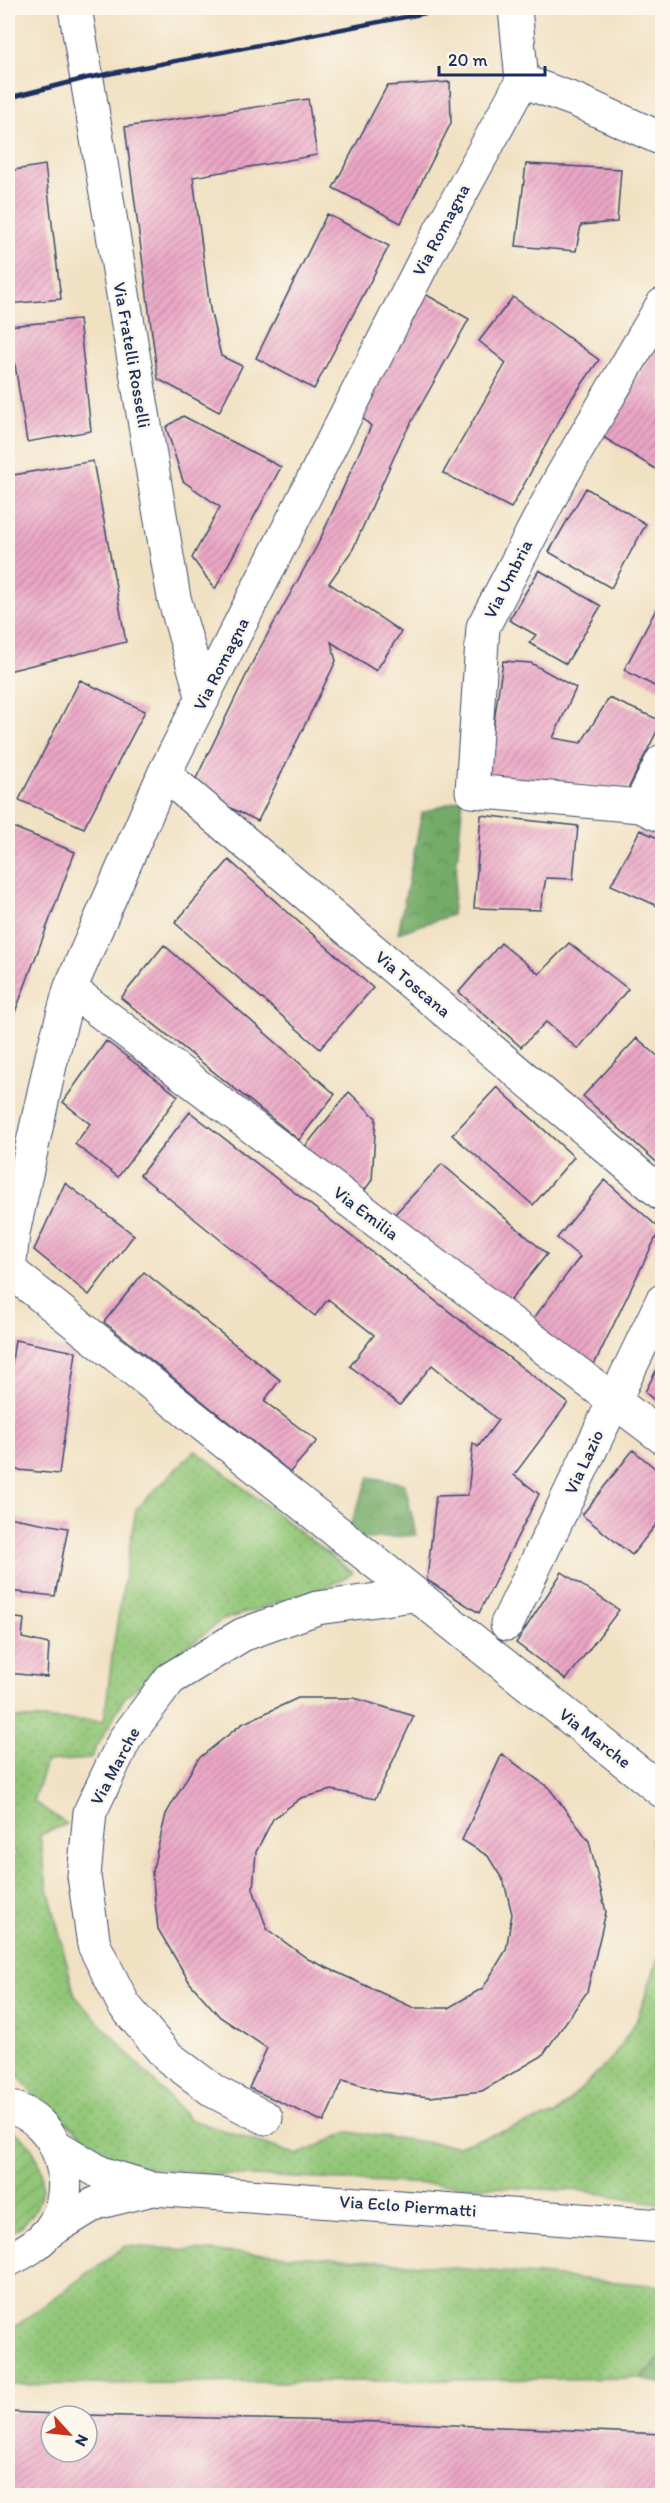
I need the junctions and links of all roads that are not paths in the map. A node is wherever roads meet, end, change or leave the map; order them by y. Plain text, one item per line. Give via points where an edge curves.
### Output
1 (75, 8) edge
2 (515, 8) edge
3 (522, 81) junction
4 (663, 139) edge
5 (663, 305) edge
6 (203, 699) junction
7 (663, 761) edge
8 (164, 774) junction
9 (651, 811) edge
10 (70, 989) junction
11 (663, 1194) edge
12 (10, 1233) edge
13 (8, 1275) edge
14 (663, 1301) edge
15 (614, 1401) junction
16 (663, 1437) edge
17 (414, 1595) junction
18 (507, 1624) dead end
19 (663, 1791) edge
20 (10, 2105) edge
21 (266, 2118) dead end
22 (56, 2146) junction
23 (153, 2189) junction
24 (663, 2226) edge
25 (50, 2231) junction
26 (8, 2260) edge

1 - 6 street, Via Fratelli Rosselli via 174,598
2 - 3 street
3 - 4 street
3 - 6 street, Via Romagna via 424,261
5 - 9 street, Via Umbria via 560,479 483,627 472,790
6 - 8 street, Via Romagna
7 - 9 street, Via Umbria
8 - 10 street, Via Romagna
8 - 11 street, Via Toscana
10 - 12 street, Via Romagna
10 - 15 street, Via Emilia
12 - 13 street, Via Romagna
13 - 17 street, Via Marche
14 - 15 street, Via Lazio
15 - 16 street, Via Emilia
15 - 18 street, Via Lazio
17 - 19 street, Via Marche
17 - 21 street, Via Marche via 317,1608 242,1635 170,1679 125,1739 90,1812 84,1876 94,1945 124,2005 168,2056 215,2092
20 - 22 street via 32,2117
22 - 23 street, Via Eclo Piermatti via 102,2173
22 - 25 street via 64,2167 65,2189
23 - 24 street, Via Eclo Piermatti
23 - 25 street, Via Eclo Piermatti via 96,2202
25 - 26 street, Via Eclo Piermatti via 30,2249

